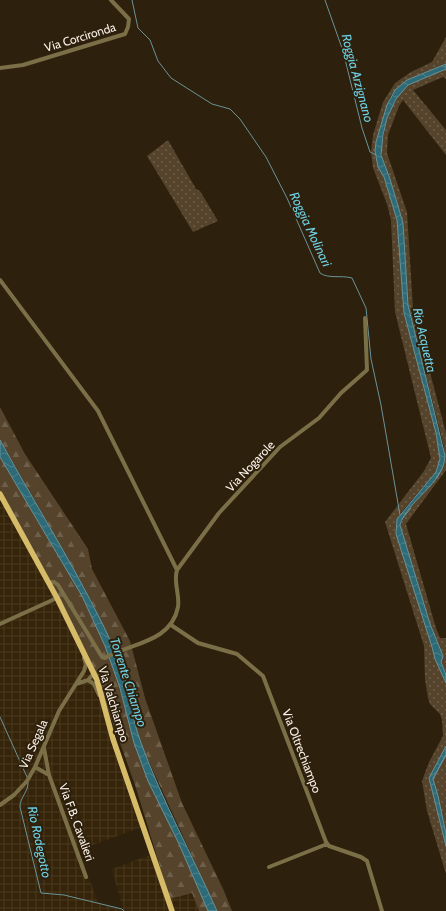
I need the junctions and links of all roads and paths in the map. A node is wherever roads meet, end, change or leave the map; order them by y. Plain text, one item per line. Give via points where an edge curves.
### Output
1 (111, 0) edge
2 (0, 68) edge
3 (0, 280) edge
4 (365, 318) dead end
5 (0, 494) edge
6 (176, 570) junction
7 (49, 583) junction
8 (57, 598) junction
9 (0, 624) edge
10 (171, 625) junction
11 (79, 641) junction
12 (94, 673) junction
13 (82, 674) junction
14 (88, 680) junction
15 (76, 684) junction
16 (104, 707) junction
17 (44, 747) junction
18 (35, 767) junction
19 (49, 775) junction
20 (0, 805) edge
21 (328, 844) junction
22 (269, 867) dead end
23 (86, 877) dead end
24 (172, 911) edge
25 (382, 911) edge

1 - 2 street, Via Corcironda via 129,19 125,34 23,65
3 - 6 street via 98,411
4 - 6 street, Via Nogarole via 367,370 341,393 319,418 280,447 219,513
5 - 7 main road, Via Valchiampo
6 - 10 street via 179,598
7 - 8 main road, Via Valchiampo
7 - 10 street via 54,582 58,585 102,657 123,652 153,638
8 - 9 street
8 - 11 main road, Via Valchiampo
10 - 21 street, Via Oltrechiampo via 198,643 238,654 263,676
11 - 12 main road, Via Valchiampo
11 - 13 street via 86,664
12 - 13 street
12 - 14 street
12 - 16 main road, Via Valchiampo
13 - 15 street, Via Segala
14 - 15 street
14 - 16 street via 94,684
15 - 17 street, Via Segala via 59,711
16 - 24 main road, Via Valchiampo
17 - 18 street, Via Segala
17 - 19 street, Via F.B. Cavalieri
18 - 19 street, Via F.B. Cavalieri
18 - 20 street, Via Segala via 21,789
19 - 23 street, Via F.B. Cavalieri
21 - 22 street
21 - 25 street via 367,861

